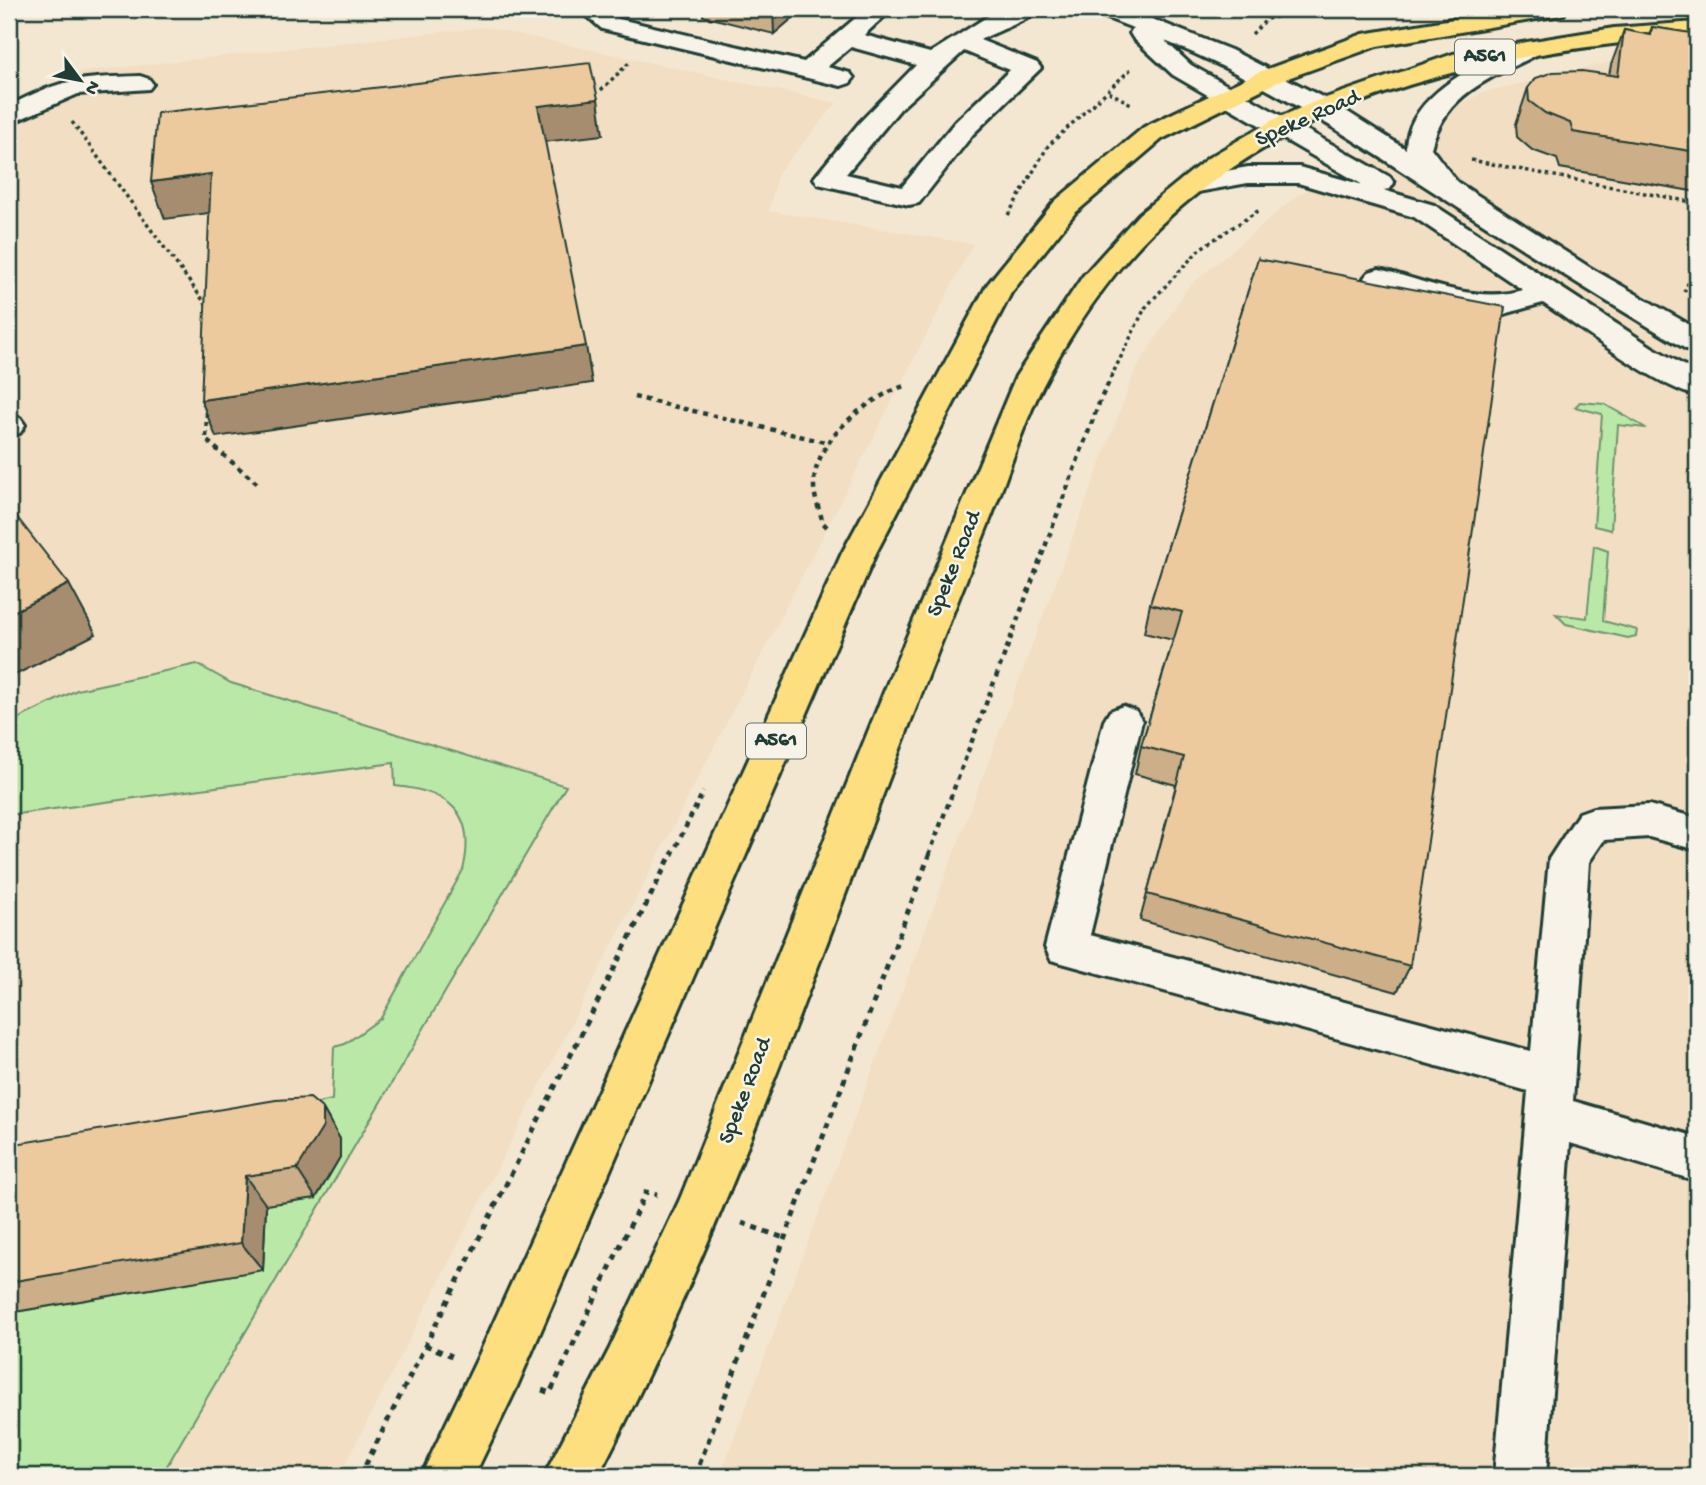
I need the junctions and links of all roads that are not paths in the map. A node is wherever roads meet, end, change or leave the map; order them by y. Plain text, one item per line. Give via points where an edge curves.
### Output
1 (591, 9) edge
2 (880, 9) edge
3 (1028, 9) edge
4 (1555, 9) edge
5 (1116, 13) edge
6 (1697, 29) edge
7 (845, 38) junction
8 (963, 42) junction
9 (1529, 50) junction
10 (936, 62) junction
11 (809, 70) junction
12 (1182, 70) junction
13 (1268, 76) junction
14 (841, 78) dead end
15 (140, 84) dead end
16 (1226, 97) junction
17 (1323, 108) junction
18 (9, 116) edge
19 (1182, 118) junction
20 (1282, 127) junction
21 (1192, 185) junction
22 (1446, 187) junction
23 (1424, 211) junction
24 (1379, 278) dead end
25 (1546, 292) junction
26 (1697, 342) edge
27 (1697, 386) edge
28 (1123, 722) dead end
29 (1697, 834) edge
30 (1550, 1096) junction
31 (1697, 1159) edge
32 (447, 1476) edge
33 (570, 1476) edge
34 (1520, 1476) edge

1 - 11 street via 611,24
2 - 7 street
3 - 8 street via 1012,13
4 - 13 highway, A561 via 1372,39
5 - 12 street
5 - 13 street
6 - 9 highway, Speke Road / A561 via 1614,35
7 - 10 street
7 - 11 street
8 - 10 street
8 - 10 street via 1028,68 993,96 945,146 909,197 828,178 881,111
9 - 17 highway, Speke Road / A561 via 1453,62
9 - 22 street via 1466,83 1427,119 1418,148
11 - 14 street
12 - 16 street
12 - 19 street via 1195,96
13 - 16 highway, A561
13 - 17 street
15 - 18 street via 76,86
16 - 19 highway, A561
16 - 20 street
17 - 20 highway, Speke Road / A561
17 - 22 street
19 - 32 highway, A561 via 1153,133 1065,207 997,291 859,553 497,1373
20 - 21 highway, Speke Road / A561 via 1218,164
20 - 23 street
21 - 23 street via 1248,175 1299,175
21 - 33 highway, Speke Road / A561 via 1149,220 1093,282 1032,376 700,1209 627,1368
22 - 26 street
23 - 25 street
24 - 25 street via 1473,303 1504,304
25 - 27 street
28 - 30 street via 1066,947
29 - 30 street via 1649,821 1593,824 1569,859
30 - 31 street
30 - 34 street

